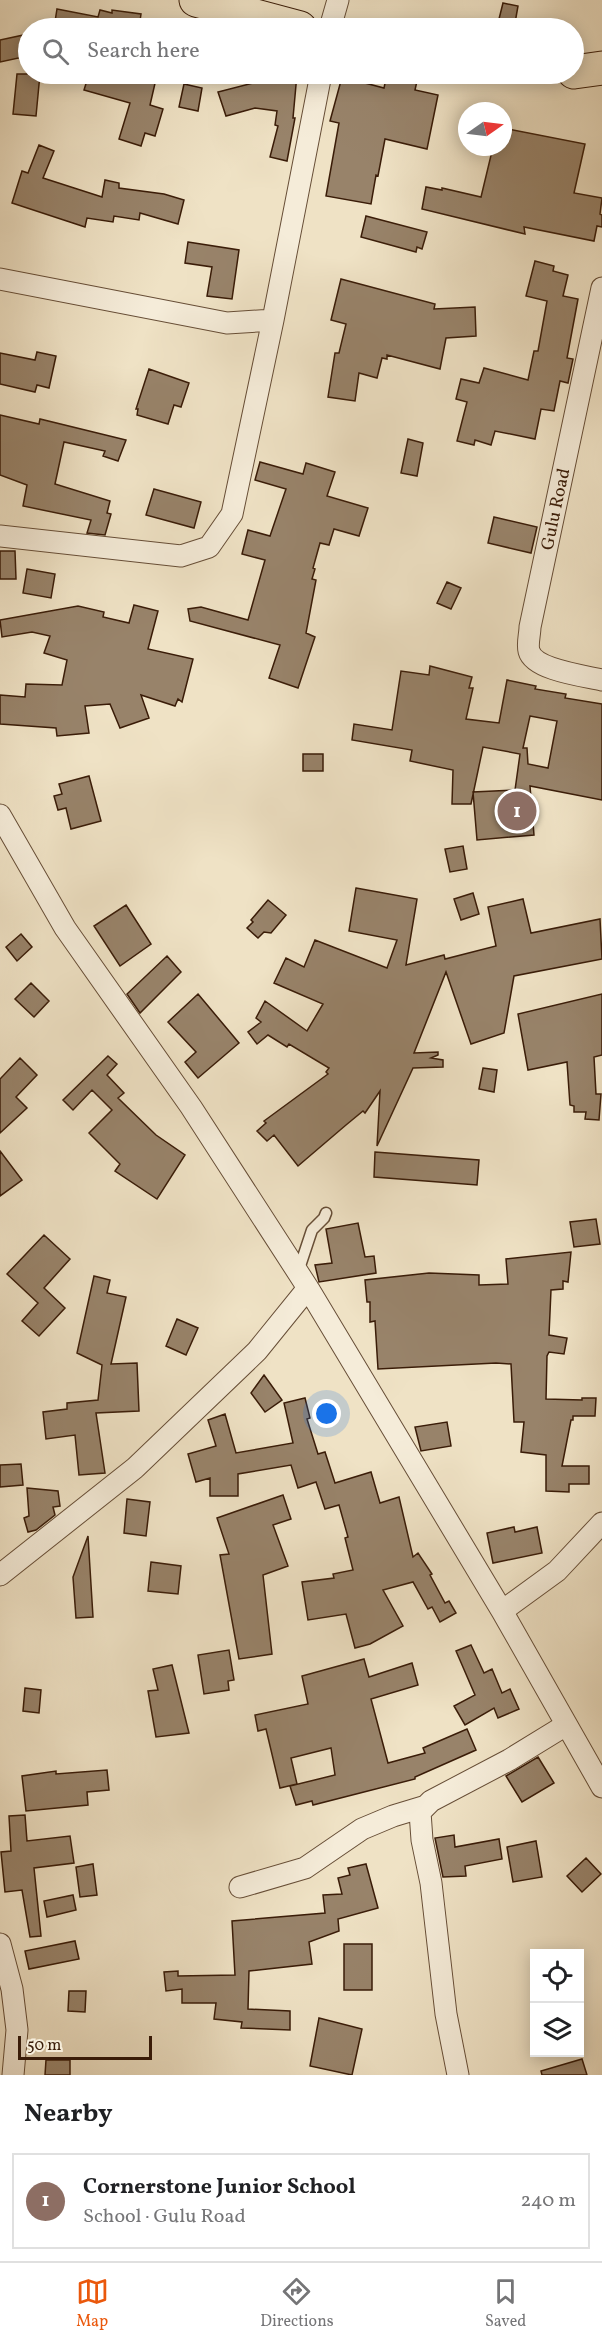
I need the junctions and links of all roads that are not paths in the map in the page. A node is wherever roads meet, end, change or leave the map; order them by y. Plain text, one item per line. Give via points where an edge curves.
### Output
1 (196, 0) edge
2 (338, 0) edge
3 (263, 18) edge
4 (333, 18) edge
5 (602, 68) edge
6 (584, 70) edge
7 (319, 84) edge
8 (0, 279) edge
9 (602, 288) edge
10 (273, 320) junction
11 (0, 536) edge
12 (602, 680) edge
13 (0, 815) edge
14 (6, 842) edge
15 (326, 1213) dead end
16 (312, 1218) dead end
17 (312, 1230) junction
18 (303, 1280) junction
19 (602, 1522) edge
20 (0, 1575) edge
21 (502, 1611) junction
22 (566, 1725) junction
23 (602, 1787) edge
24 (426, 1806) junction
25 (240, 1887) dead end
26 (0, 1944) edge
27 (13, 2075) edge
28 (458, 2075) edge

1 - 3 main road
2 - 4 street
5 - 6 main road
7 - 10 street
8 - 10 street via 227,324
9 - 12 street, Gulu Road via 530,627 529,650 535,660 550,668
10 - 11 street via 232,514 209,547 181,556
13 - 14 street
14 - 18 street via 191,1107
15 - 17 lane
16 - 17 lane
17 - 18 lane
18 - 20 street via 257,1351 135,1468
18 - 21 street
19 - 21 street via 556,1571
21 - 22 street
22 - 23 street
22 - 24 street
24 - 25 street via 362,1829 305,1868
24 - 28 street via 420,1812 422,1840
26 - 27 street via 12,1989 17,2030

